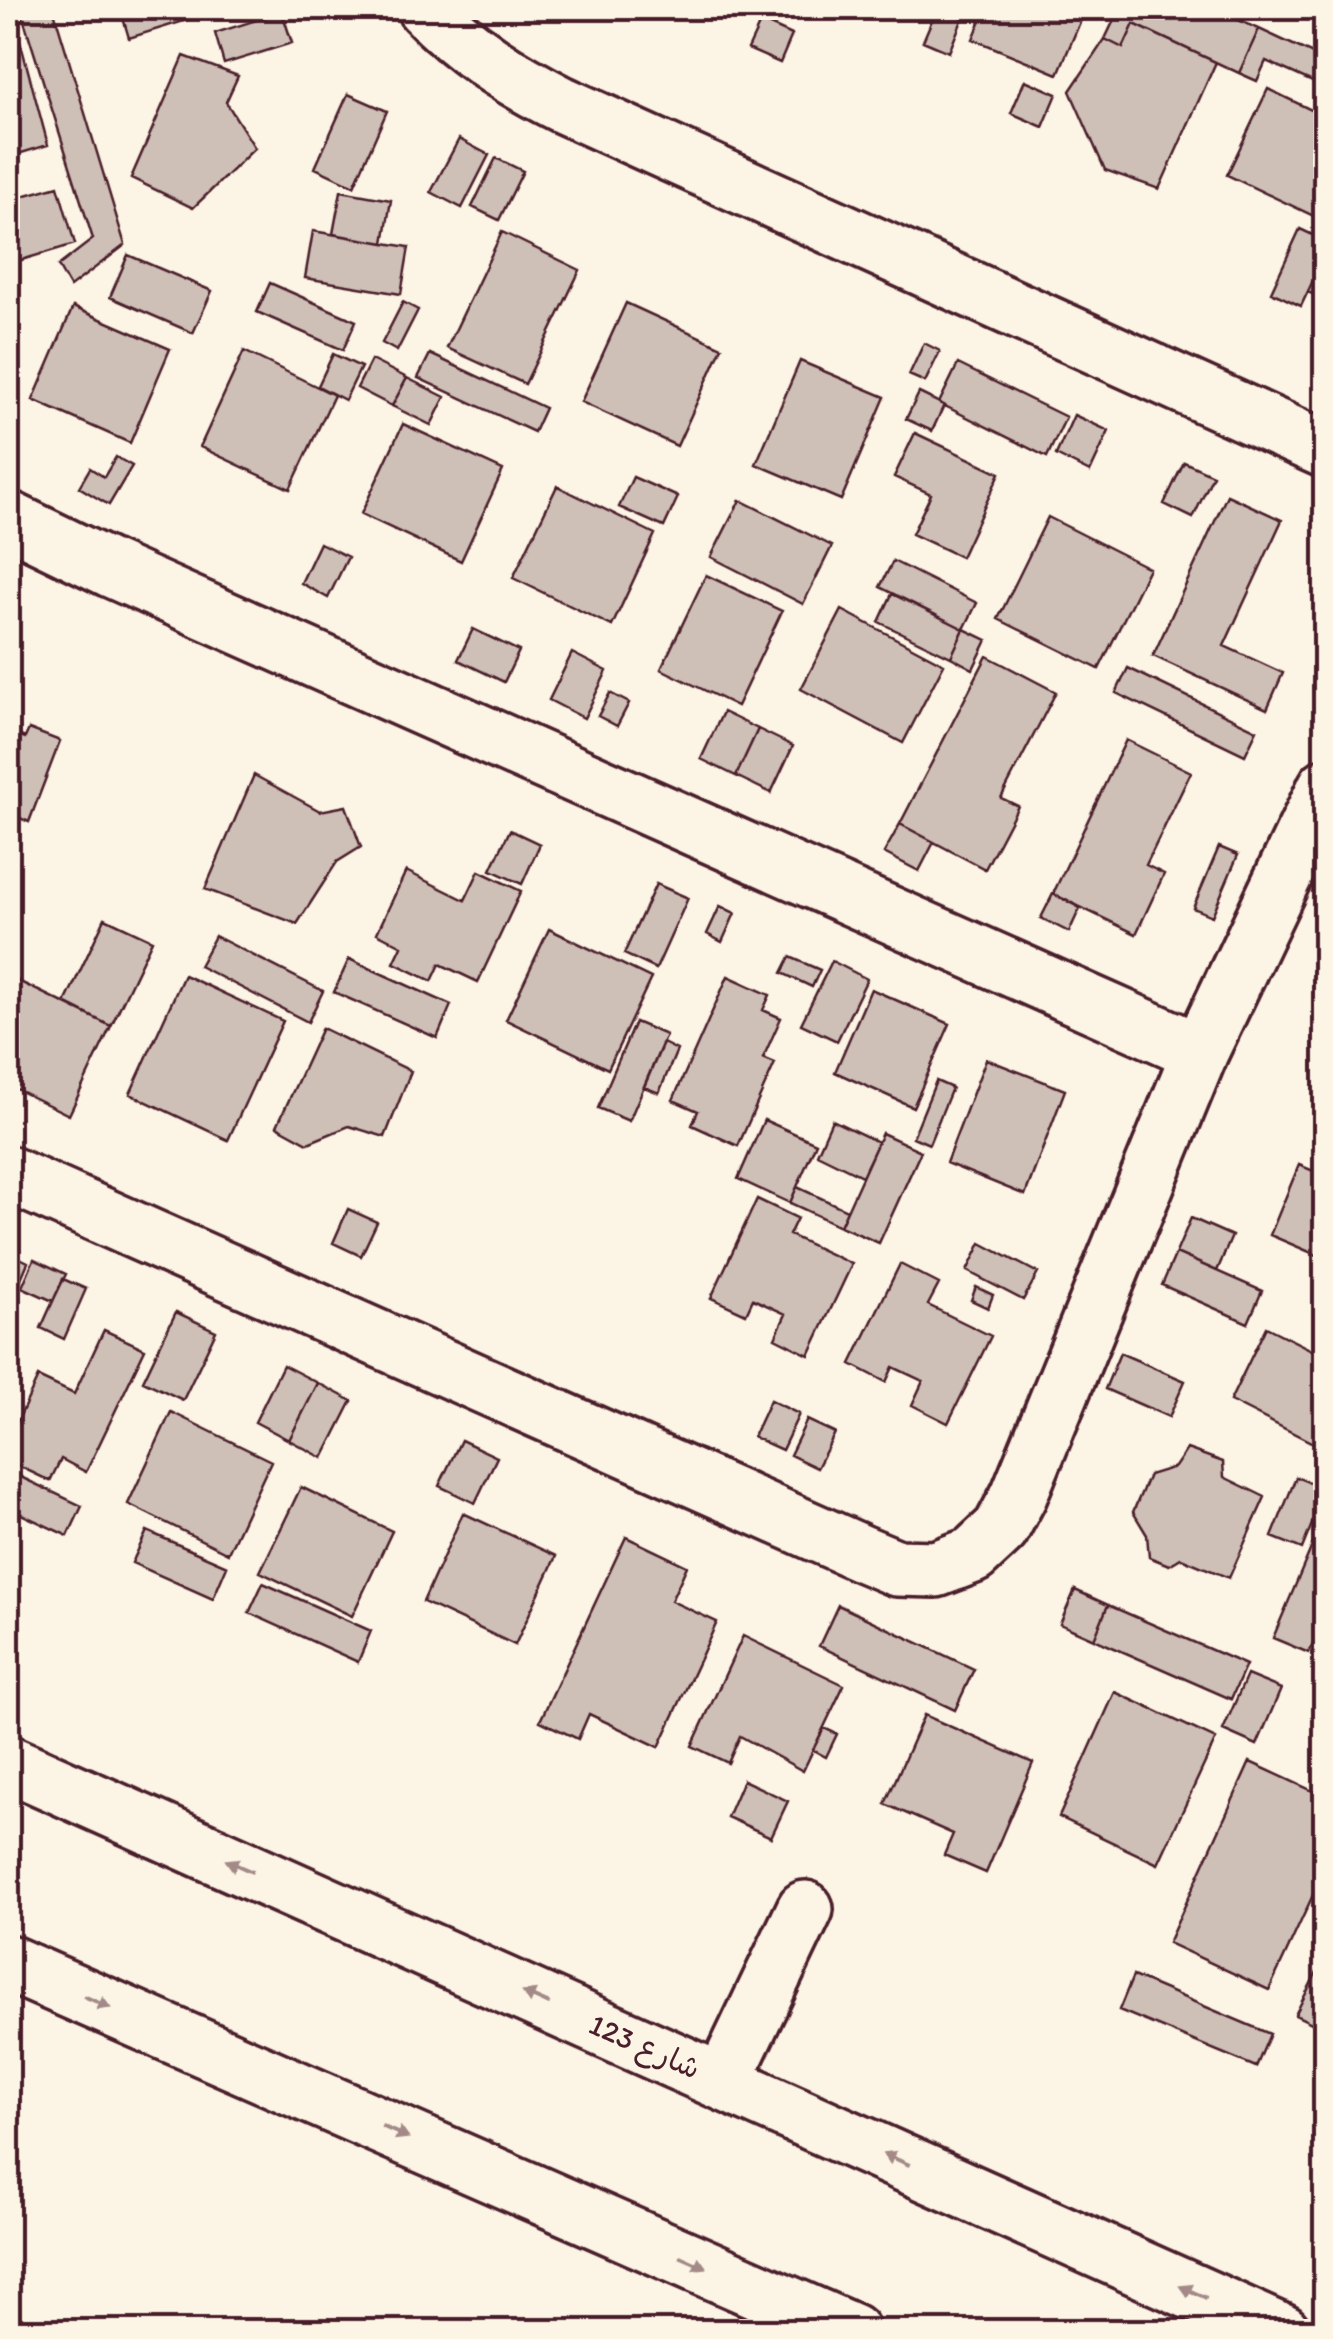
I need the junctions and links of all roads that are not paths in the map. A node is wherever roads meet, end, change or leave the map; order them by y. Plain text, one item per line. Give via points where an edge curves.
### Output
1 (425, 8) edge
2 (1326, 450) edge
3 (8, 519) edge
4 (1326, 787) edge
5 (1200, 1052) junction
6 (8, 1174) edge
7 (8, 1763) edge
8 (806, 1909) dead end
9 (8, 1963) edge
10 (723, 2081) junction
11 (852, 2332) edge
12 (1282, 2332) edge

1 - 2 street via 502,74 561,104
3 - 5 street
4 - 5 street
5 - 6 street via 1019,1495 987,1542 936,1569 897,1568 861,1553
10 -> 7 street, شارع 123
8 - 10 street
9 -> 11 street
12 -> 10 street, شارع 123

